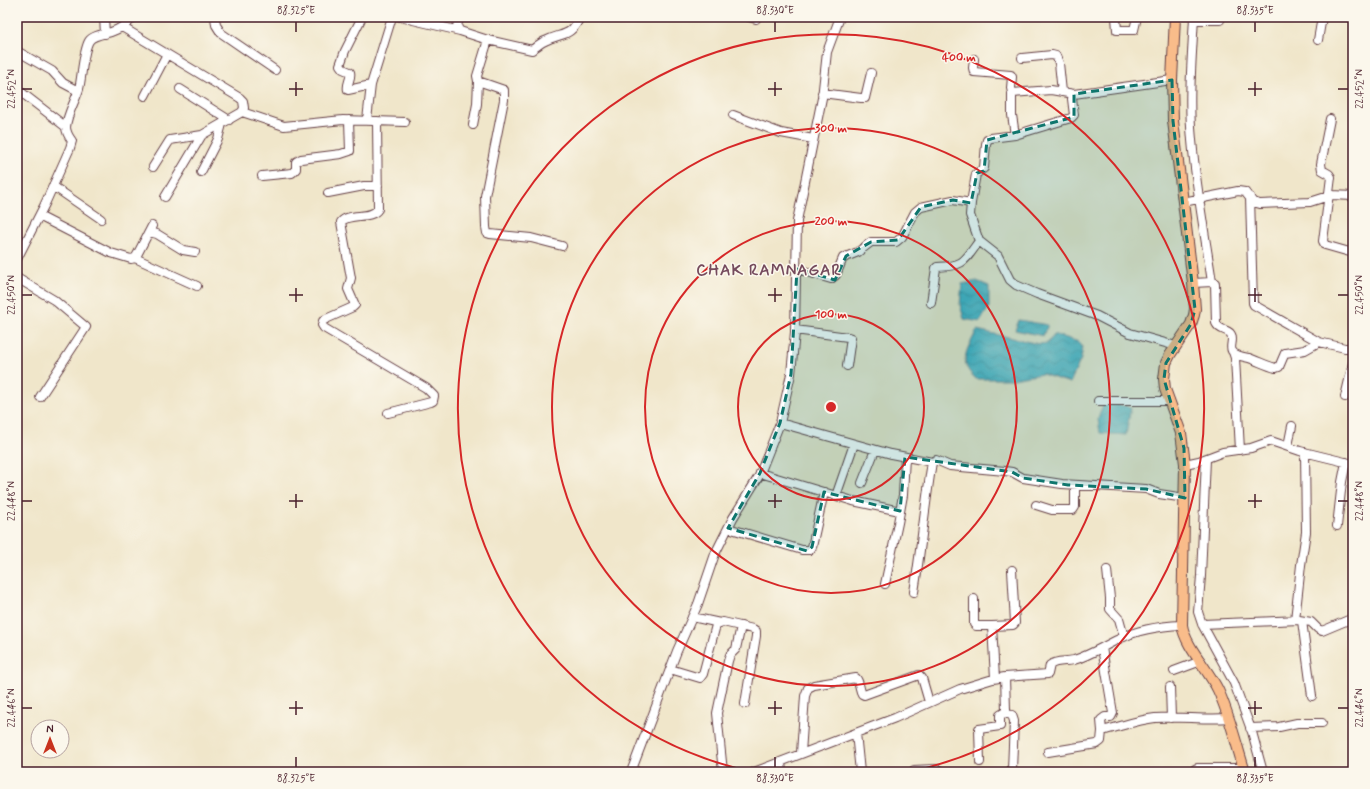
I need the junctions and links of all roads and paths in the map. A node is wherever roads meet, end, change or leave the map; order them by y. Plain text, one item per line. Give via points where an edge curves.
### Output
1 (104, 17) edge
2 (134, 17) edge
3 (215, 17) edge
4 (362, 17) edge
5 (392, 17) edge
6 (400, 17) edge
7 (459, 17) edge
8 (580, 17) edge
9 (840, 17) edge
10 (1116, 17) edge
11 (1137, 17) edge
12 (1175, 17) edge
13 (1322, 17) edge
14 (1194, 18) edge
15 (1220, 20) dead end
16 (122, 27) junction
17 (460, 31) junction
18 (105, 34) junction
19 (488, 40) junction
20 (1318, 40) dead end
21 (17, 51) edge
22 (167, 54) junction
23 (1022, 58) dead end
24 (974, 59) dead end
25 (275, 70) dead end
26 (871, 73) dead end
27 (1172, 80) junction
28 (478, 81) junction
29 (371, 85) junction
30 (17, 89) edge
31 (180, 89) dead end
32 (78, 91) junction
33 (1062, 92) junction
34 (822, 93) junction
35 (1012, 93) junction
36 (1074, 94) junction
37 (145, 96) dead end
38 (242, 112) junction
39 (734, 114) dead end
40 (1330, 119) dead end
41 (229, 120) junction
42 (349, 120) junction
43 (367, 120) junction
44 (377, 121) junction
45 (405, 122) dead end
46 (222, 124) junction
47 (473, 125) dead end
48 (66, 127) junction
49 (202, 135) junction
50 (1015, 135) junction
51 (813, 139) junction
52 (152, 167) dead end
53 (201, 172) dead end
54 (262, 176) dead end
55 (52, 186) junction
56 (378, 186) junction
57 (328, 193) dead end
58 (1328, 196) junction
59 (1353, 196) edge
60 (165, 197) dead end
61 (1250, 197) junction
62 (1192, 200) junction
63 (971, 204) junction
64 (39, 216) junction
65 (101, 219) dead end
66 (979, 241) junction
67 (562, 246) dead end
68 (195, 252) dead end
69 (1353, 253) edge
70 (135, 258) junction
71 (17, 259) edge
72 (797, 268) junction
73 (17, 278) edge
74 (1204, 282) junction
75 (197, 286) dead end
76 (931, 303) dead end
77 (796, 330) junction
78 (1318, 342) junction
79 (1176, 346) junction
80 (1353, 348) edge
81 (1232, 352) junction
82 (1353, 363) edge
83 (847, 366) dead end
84 (40, 397) dead end
85 (1345, 397) dead end
86 (1098, 401) dead end
87 (1170, 401) junction
88 (388, 413) dead end
89 (780, 423) junction
90 (1292, 426) dead end
91 (854, 444) junction
92 (1288, 446) junction
93 (874, 450) junction
94 (1240, 450) junction
95 (1305, 452) junction
96 (906, 457) junction
97 (932, 462) junction
98 (1195, 462) junction
99 (1349, 463) edge
100 (760, 473) junction
101 (862, 483) dead end
102 (1074, 485) junction
103 (824, 492) junction
104 (836, 496) junction
105 (1185, 498) junction
106 (1036, 505) dead end
107 (900, 511) junction
108 (1337, 526) dead end
109 (728, 528) junction
110 (1012, 570) dead end
111 (1107, 570) dead end
112 (885, 584) dead end
113 (914, 592) dead end
114 (974, 599) dead end
115 (692, 617) junction
116 (1353, 618) edge
117 (1298, 621) junction
118 (720, 623) junction
119 (1202, 624) junction
120 (1182, 625) junction
121 (741, 626) junction
122 (992, 626) junction
123 (1124, 637) junction
124 (1102, 648) junction
125 (1201, 661) junction
126 (670, 669) junction
127 (1174, 670) dead end
128 (1005, 677) junction
129 (995, 678) junction
130 (1170, 687) dead end
131 (1312, 696) dead end
132 (929, 702) junction
133 (745, 704) dead end
134 (1004, 713) junction
135 (1171, 718) junction
136 (1229, 718) junction
137 (1322, 723) dead end
138 (1250, 728) junction
139 (1102, 731) junction
140 (856, 733) junction
141 (1048, 752) dead end
142 (801, 753) junction
143 (780, 762) junction
144 (980, 762) dead end
145 (914, 770) dead end
146 (1245, 770) edge
147 (631, 772) edge
148 (723, 772) edge
149 (754, 772) edge
150 (782, 772) edge
151 (860, 772) edge
152 (942, 772) edge
153 (1009, 772) edge
154 (1193, 772) edge
155 (1263, 772) edge

1 - 18 street
2 - 16 street
3 - 25 street via 221,33
4 - 29 street via 340,65 351,75 348,90
5 - 29 street
6 - 17 street
7 - 17 street via 457,27
8 - 19 street via 567,34 543,42 532,50
9 - 34 street via 827,52
10 - 11 street via 1119,31 1134,30
12 - 27 main road
13 - 20 street
14 - 15 street
14 - 62 street
16 - 18 street
16 - 22 street
17 - 19 street
18 - 32 street via 89,40
19 - 28 street via 477,76
21 - 32 street via 52,71 63,83
22 - 37 street
22 - 38 street via 240,98 243,101
23 - 33 street via 1056,56
24 - 35 street via 974,72 1011,74
26 - 34 street via 865,98
27 - 36 street
27 - 62 main road via 1173,121
28 - 47 street
28 - 67 street via 504,90 485,196 487,233 531,238
29 - 43 street
30 - 48 street
31 - 41 street
32 - 48 street
33 - 35 street via 1051,90
33 - 36 street
34 - 51 street
35 - 50 street
36 - 50 street via 1074,115 1071,118
38 - 41 street
38 - 42 street via 284,126
39 - 51 street via 782,133
40 - 58 street via 1321,164 1322,170 1330,177
41 - 46 street
42 - 43 street
42 - 54 street via 350,151 301,159 296,162 296,169 292,173
43 - 44 street
44 - 45 street
44 - 56 street
46 - 49 street
46 - 53 street via 218,139
48 - 55 street via 72,141
49 - 52 street via 170,140
49 - 60 street
50 - 63 street via 991,138 986,142 984,168 977,173
51 - 72 street via 797,221
55 - 64 street
55 - 65 street
56 - 57 street
56 - 88 street via 376,211 345,218 341,222 351,278 348,289 355,305 326,319 322,325 426,388 434,396 434,401
58 - 59 street
58 - 61 street via 1310,202 1260,204 1253,202
58 - 69 street via 1323,243
61 - 62 street via 1245,192 1238,191
61 - 78 street via 1253,303
62 - 74 main road
62 - 74 street
63 - 66 street via 972,221
63 - 72 street via 953,200 921,207 915,212 898,240 893,243 874,241 843,258 832,279
64 - 70 street via 111,253
64 - 71 street
66 - 76 street via 962,263 936,268
66 - 79 street via 998,256 1010,280 1016,285 1097,316 1130,333
68 - 70 street via 183,250 150,229
70 - 75 street
72 - 77 street
73 - 84 street via 54,300 86,327
74 - 79 main road via 1191,324
74 - 81 street via 1215,283 1216,323 1219,328 1231,334
77 - 83 street via 851,338
77 - 89 street via 791,374
78 - 80 street
78 - 81 street via 1305,350 1285,353 1276,368
79 - 87 main road via 1164,370 1165,389
81 - 94 street
82 - 85 street
86 - 87 street
87 - 98 main road via 1182,440
89 - 91 street
89 - 100 street
90 - 92 street
91 - 93 street
91 - 104 street
92 - 94 street via 1271,441
92 - 95 street
93 - 96 street
93 - 101 street
94 - 98 street via 1223,452
95 - 99 street
95 - 117 street via 1306,532 1301,565
96 - 97 street
96 - 107 street
97 - 102 street via 936,460 950,466 1012,472 1023,478
97 - 113 street
98 - 105 main road
98 - 119 street via 1201,576 1198,607
99 - 108 street via 1342,482
100 - 103 street
100 - 109 street
102 - 105 street via 1146,489
102 - 106 street via 1073,510 1052,510
103 - 104 street
103 - 109 street via 810,550 802,550
104 - 107 street
105 - 120 main road
107 - 112 street
109 - 115 street via 715,554
110 - 122 street via 1015,624
111 - 123 street via 1110,609 1119,619
114 - 122 street via 974,624
115 - 118 street
115 - 126 street
116 - 117 street via 1322,631 1311,622
117 - 119 street
117 - 131 street
118 - 121 street
118 - 126 street via 715,628 701,677
119 - 138 street via 1234,683
120 - 123 street via 1159,626
120 - 125 main road via 1186,638
121 - 133 street via 756,631
121 - 148 street via 736,650 728,661 717,713
122 - 129 street
123 - 124 street
124 - 128 street via 1074,660 1053,662 1048,674
124 - 139 street via 1113,713 1111,717 1102,719
125 - 127 street
125 - 136 main road via 1218,691
126 - 147 street
128 - 129 street
128 - 134 street
129 - 132 street
130 - 135 street
132 - 140 street
132 - 142 street via 919,675 864,694 860,692 856,678 814,685 808,688 805,696
134 - 144 street via 1000,715 1000,726 979,729
134 - 153 street via 1012,715 1014,721 1012,770
135 - 136 street
135 - 139 street via 1145,720
136 - 146 main road
137 - 138 street
138 - 155 street
139 - 141 street via 1101,741 1097,744
140 - 142 street
140 - 151 street
142 - 143 street
143 - 149 street
143 - 150 street
145 - 152 street via 937,768
146 - 154 street via 1195,768

